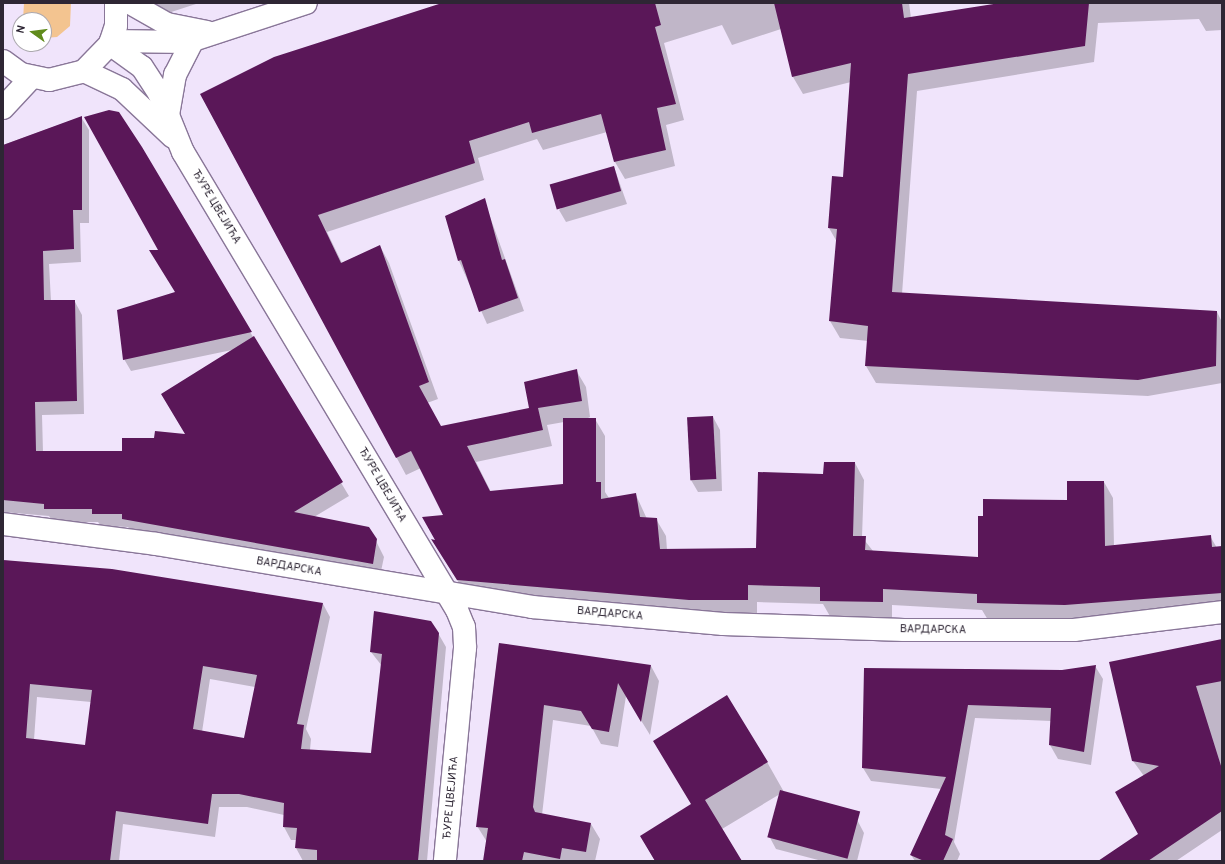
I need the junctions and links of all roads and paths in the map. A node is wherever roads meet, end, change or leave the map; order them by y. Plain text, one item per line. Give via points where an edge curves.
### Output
1 (116, 3) edge
2 (130, 3) edge
3 (306, 3) edge
4 (220, 33) junction
5 (193, 40) junction
6 (110, 42) junction
7 (3, 61) edge
8 (84, 71) junction
9 (31, 78) junction
10 (3, 108) edge
11 (168, 116) junction
12 (178, 142) junction
13 (3, 524) edge
14 (449, 594) junction
15 (1222, 612) edge
16 (446, 861) edge

1 - 6 street
2 - 4 street via 167,24
3 - 4 street
4 - 5 street
5 - 6 street via 164,44
5 - 11 street via 175,75
6 - 8 street
6 - 11 street, ЂУРЕ ЦВЕЈИЋА via 142,67 159,93
7 - 9 street
8 - 9 street via 67,78
8 - 12 street, ЂУРЕ ЦВЕЈИЋА via 122,89
9 - 10 street
11 - 12 street, ЂУРЕ ЦВЕЈИЋА
12 - 14 street, ЂУРЕ ЦВЕЈИЋА via 431,571
13 - 14 street, ВАРДАРСКА via 156,544
14 - 15 street, ВАРДАРСКА via 532,607 723,624 904,630 1074,630
14 - 16 street, ЂУРЕ ЦВЕЈИЋА via 464,627 465,648

